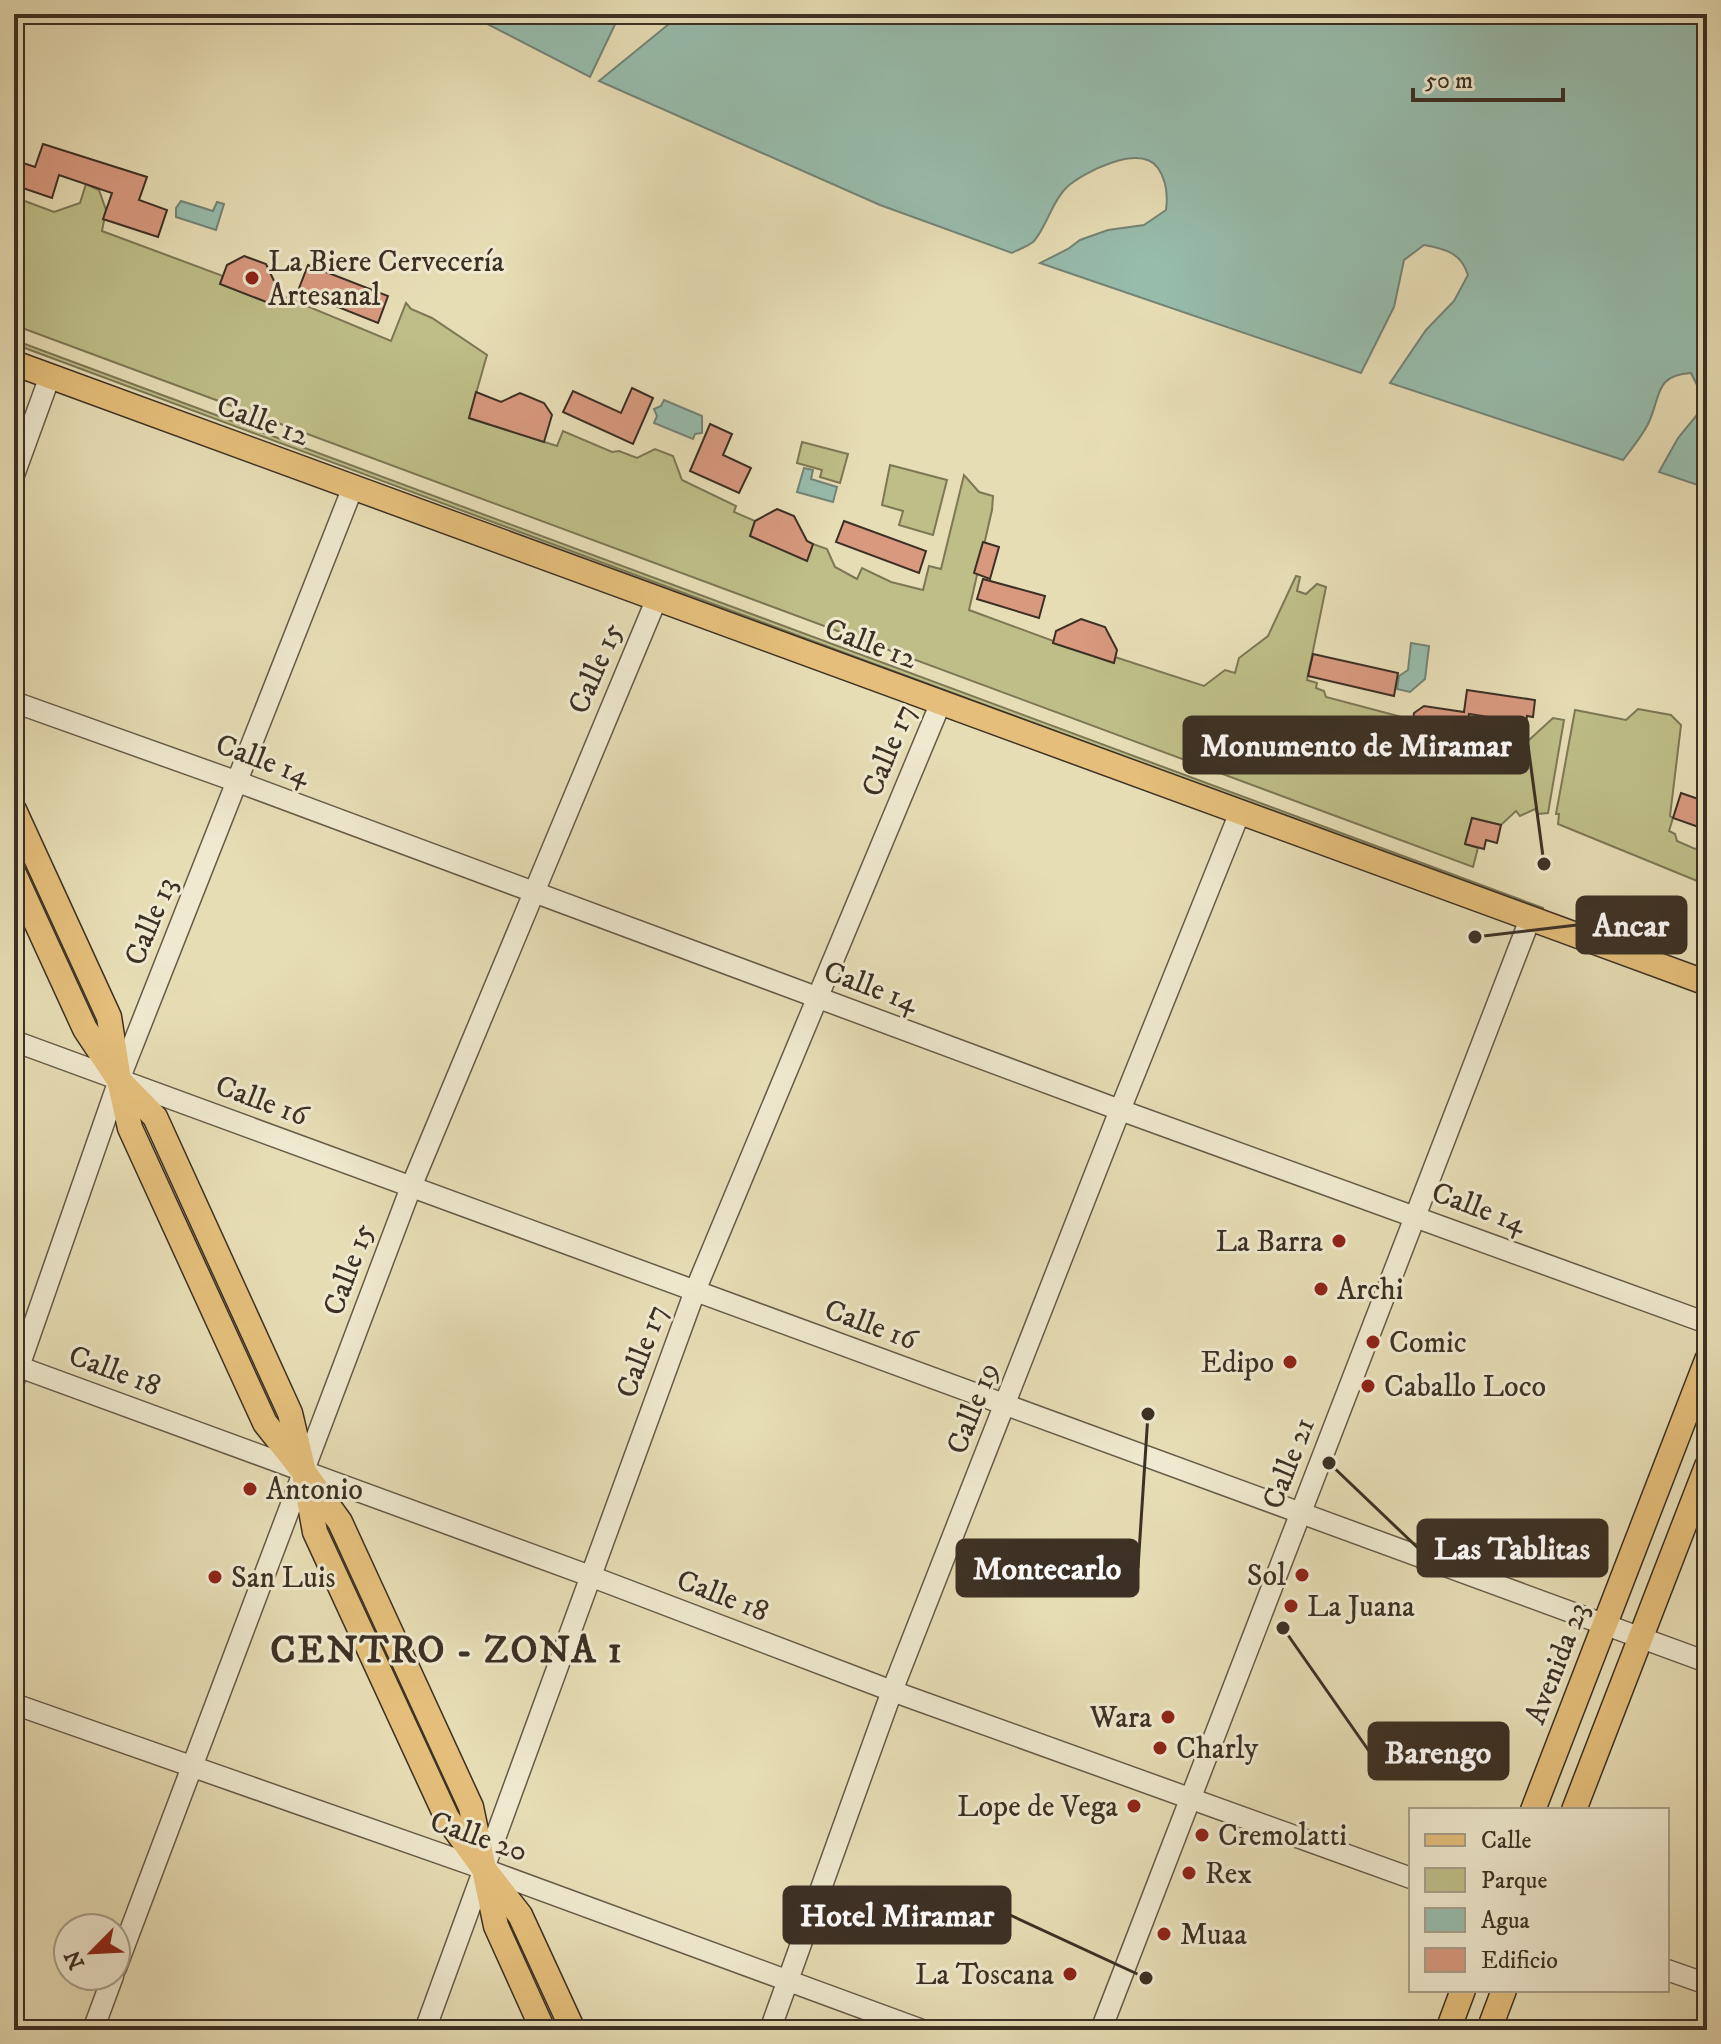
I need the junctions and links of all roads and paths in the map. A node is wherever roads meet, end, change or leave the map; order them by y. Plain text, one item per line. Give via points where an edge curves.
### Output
1 (14, 363) edge
2 (50, 376) junction
3 (14, 475) edge
4 (353, 487) junction
5 (657, 598) junction
6 (14, 702) edge
7 (941, 702) junction
8 (238, 782) junction
9 (14, 810) edge
10 (1240, 812) junction
11 (14, 874) edge
12 (534, 891) junction
13 (1530, 919) junction
14 (1707, 983) edge
15 (819, 998) junction
16 (14, 1041) edge
17 (119, 1080) junction
18 (1120, 1110) junction
19 (411, 1187) junction
20 (1415, 1216) junction
21 (695, 1291) junction
22 (1707, 1323) edge
23 (1707, 1360) edge
24 (16, 1371) edge
25 (1005, 1405) junction
26 (1707, 1466) edge
27 (304, 1472) junction
28 (1301, 1513) junction
29 (590, 1576) junction
30 (1605, 1625) junction
31 (1641, 1638) junction
32 (1707, 1662) edge
33 (892, 1691) junction
34 (14, 1704) edge
35 (192, 1768) junction
36 (1191, 1799) junction
37 (1534, 1808) edge
38 (1575, 1808) edge
39 (484, 1869) junction
40 (1409, 1877) edge
41 (132, 1926) edge
42 (1669, 1971) edge
43 (790, 1980) junction
44 (1707, 1984) edge
45 (107, 1992) edge
46 (1462, 1992) edge
47 (1503, 1992) edge
48 (93, 2030) edge
49 (425, 2030) edge
50 (543, 2030) edge
51 (573, 2030) edge
52 (770, 2030) edge
53 (922, 2030) edge
54 (1101, 2030) edge
55 (1448, 2030) edge
56 (1489, 2030) edge

1 - 2 main road, Calle 12
2 - 3 street
2 - 4 main road, Calle 12
4 - 5 main road, Calle 12
4 - 8 street, Calle 13
5 - 7 main road, Calle 12
5 - 12 street, Calle 15
6 - 8 street, Calle 14
7 - 10 main road, Calle 12
7 - 15 street, Calle 17
8 - 12 street, Calle 14
8 - 17 street, Calle 13
9 - 17 main road via 109,1017
10 - 13 main road, Calle 12
10 - 18 street, Calle 19
11 - 17 main road via 85,1029
12 - 15 street, Calle 14
12 - 19 street, Calle 15
13 - 14 main road, Calle 12
13 - 20 street, Calle 21
15 - 18 street, Calle 14
15 - 21 street, Calle 17
16 - 17 street, Calle 16
17 - 19 street, Calle 16
17 - 24 street, Calle 13
17 - 27 main road via 155,1117 290,1413
18 - 20 street, Calle 14
18 - 25 street, Calle 19
19 - 21 street, Calle 16
19 - 27 street, Calle 15
20 - 22 street, Calle 14
20 - 28 street, Calle 21
21 - 25 street, Calle 16
21 - 29 street, Calle 17
23 - 30 main road, Avenida 23
24 - 27 street, Calle 18
25 - 28 street, Calle 16
25 - 33 street, Calle 19
26 - 31 main road
27 - 29 street, Calle 18
27 - 35 street, Calle 15
27 - 39 main road via 340,1522 471,1807
28 - 30 street, Calle 16
28 - 36 street, Calle 21
29 - 33 street, Calle 18
29 - 39 street, Calle 17
30 - 31 street, Calle 16
30 - 37 main road, Avenida 23
31 - 32 street, Calle 16
31 - 38 main road
33 - 36 street, Calle 18
33 - 43 street, Calle 19
34 - 35 street, Calle 20
35 - 39 street, Calle 20
35 - 41 street, Calle 15
36 - 40 street, Calle 18
36 - 54 street, Calle 21
39 - 43 street, Calle 20
39 - 49 street, Calle 17
39 - 50 main road via 496,1926
39 - 51 main road via 520,1915
42 - 44 street
43 - 52 street, Calle 19
43 - 53 street, Calle 20
45 - 48 street
46 - 55 main road
47 - 56 main road

